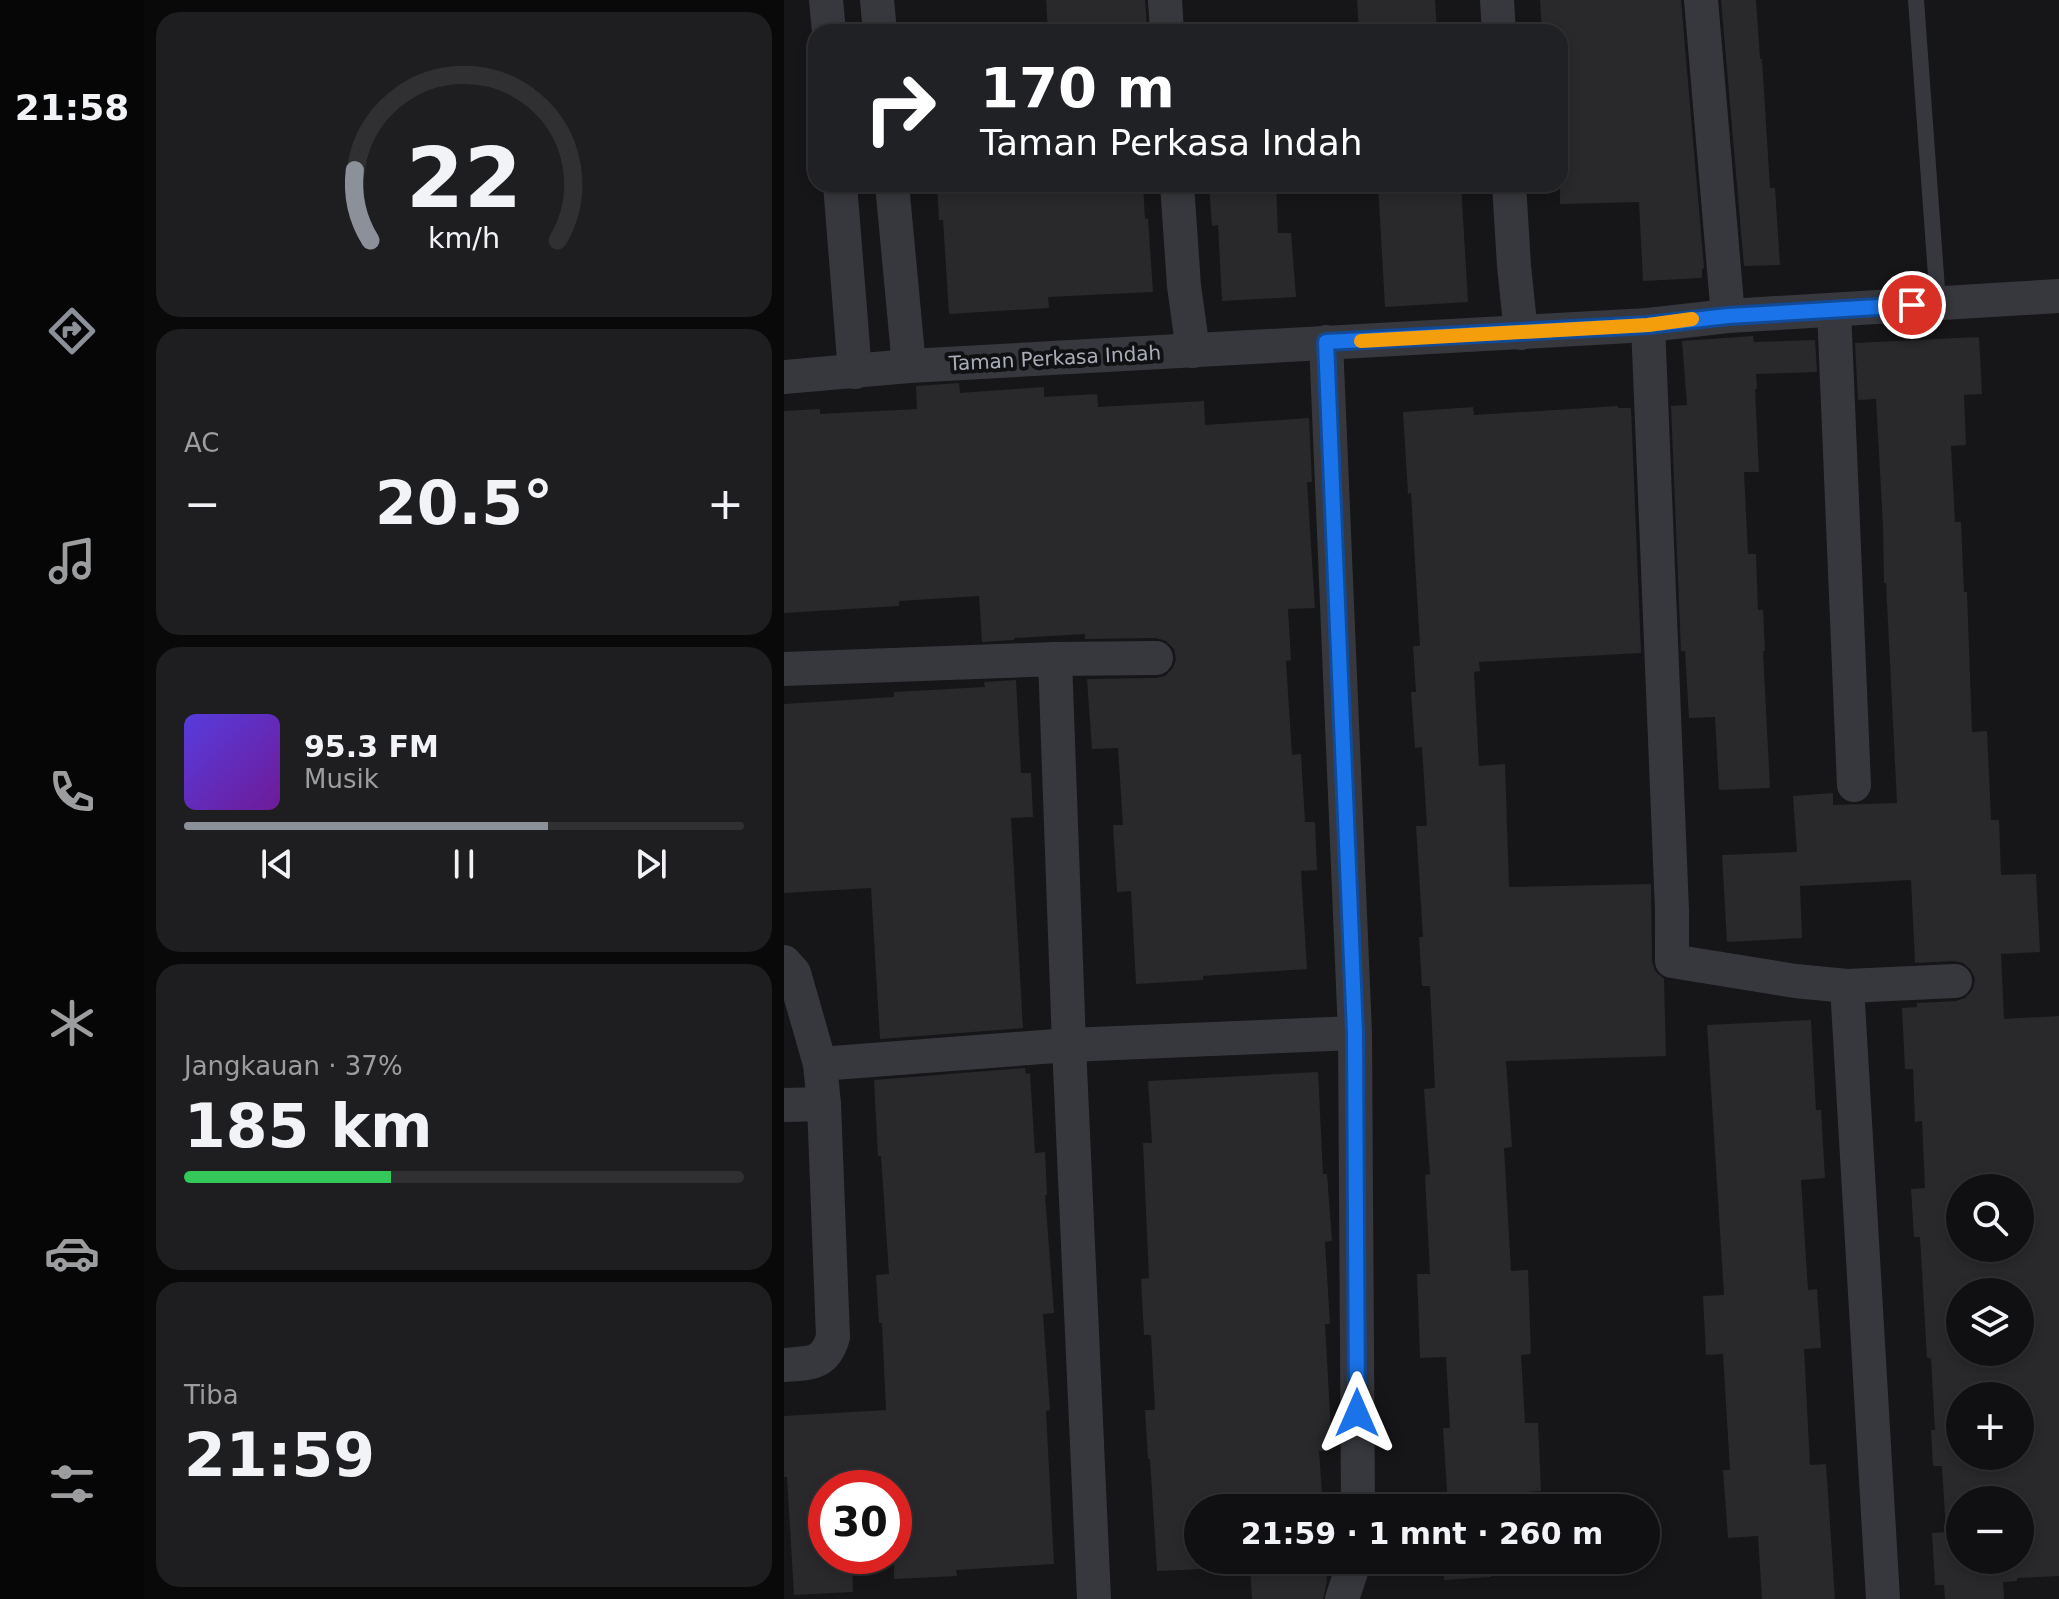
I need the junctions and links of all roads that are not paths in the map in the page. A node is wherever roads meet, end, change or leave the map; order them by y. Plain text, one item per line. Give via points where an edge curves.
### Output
1 (826, 0) edge
2 (877, 0) edge
3 (1165, 0) edge
4 (1497, 0) edge
5 (1701, 0) edge
6 (1916, 0) edge
7 (828, 24) edge
8 (879, 24) edge
9 (1166, 24) edge
10 (1498, 24) edge
11 (841, 192) edge
12 (893, 192) edge
13 (1178, 192) edge
14 (1510, 192) edge
15 (2059, 296) edge
16 (1938, 303) junction
17 (1834, 310) junction
18 (1728, 316) junction
19 (1648, 325) junction
20 (1521, 333) junction
21 (1326, 342) junction
22 (1193, 351) junction
23 (909, 366) junction
24 (855, 372) junction
25 (784, 377) edge
26 (1156, 658) dead end
27 (1055, 659) junction
28 (784, 669) edge
29 (1854, 785) dead end
30 (784, 962) edge
31 (1955, 981) dead end
32 (1847, 986) junction
33 (1355, 1033) junction
34 (1069, 1045) junction
35 (820, 1064) junction
36 (824, 1104) junction
37 (784, 1105) edge
38 (784, 1365) edge
39 (1358, 1494) edge
40 (1352, 1574) edge
41 (1359, 1574) edge
42 (1094, 1599) edge
43 (1342, 1599) edge
44 (1363, 1599) edge
45 (1883, 1599) edge

1 - 7 street
2 - 8 street
3 - 9 street
4 - 10 street
5 - 18 street
6 - 16 lane
11 - 24 street
12 - 23 street
13 - 22 street
14 - 20 street
15 - 16 street, Taman Perkasa Indah
16 - 17 street, Taman Perkasa Indah
17 - 18 street, Taman Perkasa Indah
17 - 29 street
18 - 19 street, Taman Perkasa Indah
19 - 20 street, Taman Perkasa Indah
19 - 32 street via 1672,961
20 - 21 street, Taman Perkasa Indah
21 - 22 street, Taman Perkasa Indah
21 - 33 street
22 - 23 street, Taman Perkasa Indah
23 - 24 street, Taman Perkasa Indah
24 - 25 street, Taman Perkasa Indah
26 - 27 street
27 - 28 street
27 - 34 street
30 - 35 street via 794,973
31 - 32 street
32 - 45 street
33 - 34 street
33 - 39 street
34 - 35 street
34 - 42 street
35 - 36 street
36 - 37 street
36 - 38 street via 833,1337 826,1355
40 - 43 street
41 - 44 street

